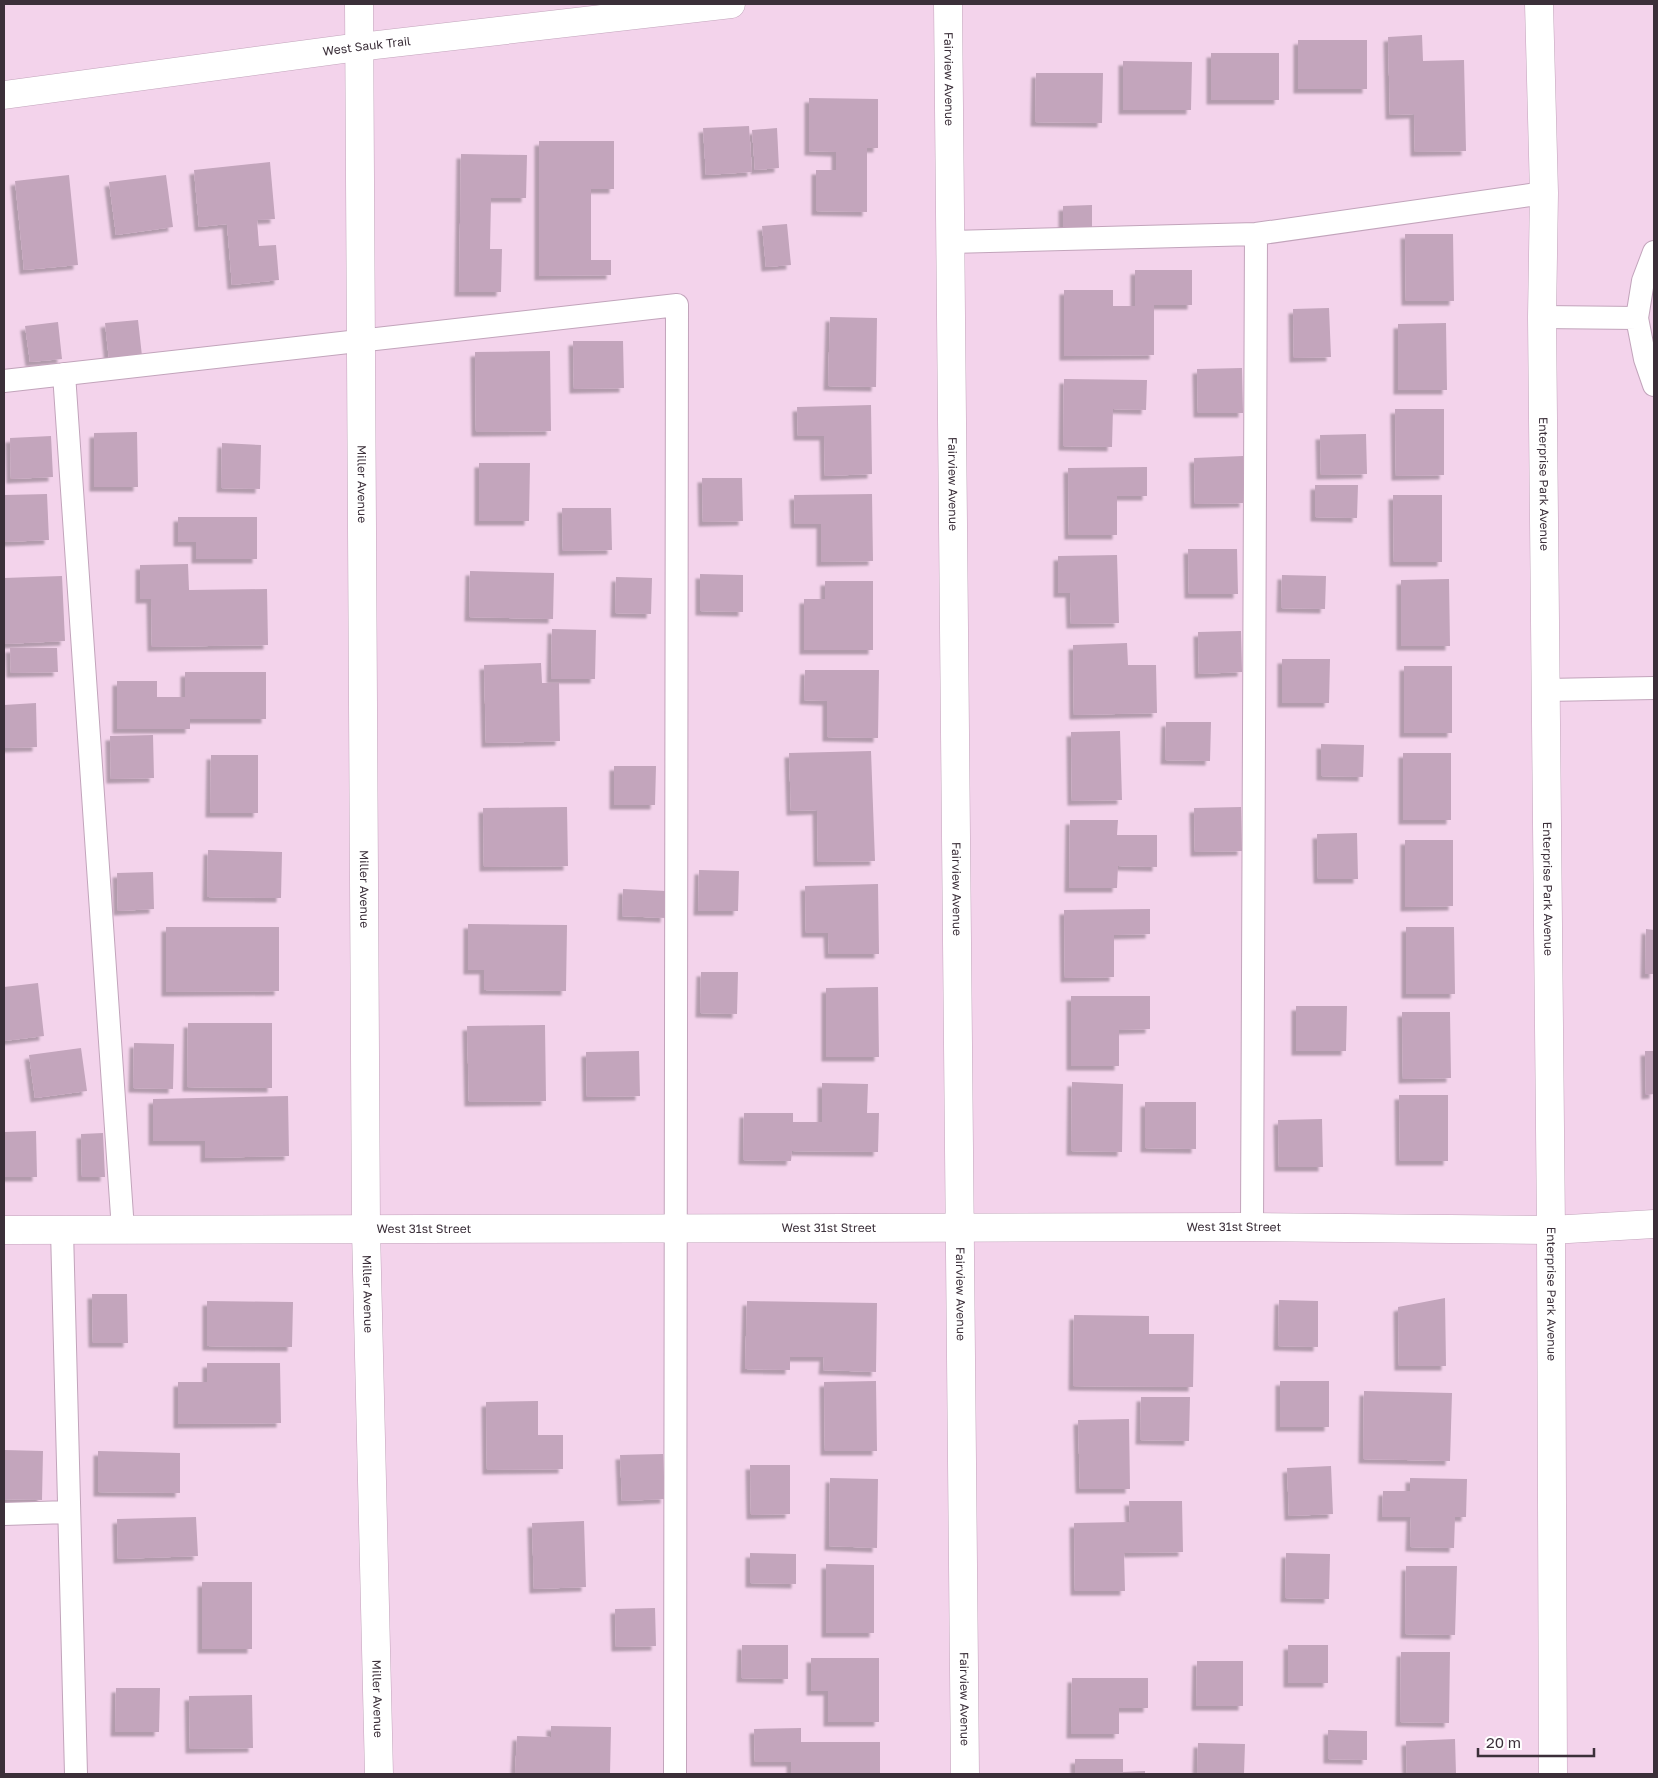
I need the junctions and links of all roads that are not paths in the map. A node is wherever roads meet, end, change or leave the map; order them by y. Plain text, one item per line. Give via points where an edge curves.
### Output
1 (359, 4) edge
2 (731, 4) edge
3 (948, 4) edge
4 (1539, 4) edge
5 (359, 47) junction
6 (4, 95) edge
7 (1544, 193) junction
8 (1256, 234) junction
9 (951, 242) junction
10 (1654, 252) edge
11 (1542, 317) junction
12 (1637, 318) junction
13 (360, 340) junction
14 (64, 374) junction
15 (4, 381) edge
16 (1654, 385) edge
17 (1654, 688) edge
18 (1546, 690) junction
19 (1654, 1224) edge
20 (1252, 1227) junction
21 (960, 1228) junction
22 (675, 1229) junction
23 (4, 1230) edge
24 (62, 1230) junction
25 (123, 1230) junction
26 (366, 1230) junction
27 (1550, 1230) junction
28 (70, 1512) junction
29 (4, 1514) edge
30 (76, 1774) edge
31 (379, 1774) edge
32 (675, 1774) edge
33 (965, 1774) edge
34 (1553, 1774) edge

1 - 5 street, Miller Avenue
2 - 5 street, West Sauk Trail
3 - 9 street, Fairview Avenue
4 - 7 street, Enterprise Park Avenue
5 - 6 street, West Sauk Trail
5 - 13 street, Miller Avenue
7 - 8 lane
7 - 11 street, Enterprise Park Avenue
8 - 9 lane
8 - 20 lane
9 - 21 street, Fairview Avenue
10 - 12 lane via 1643,281
11 - 12 lane
11 - 18 street, Enterprise Park Avenue
12 - 16 lane
13 - 14 lane
13 - 22 lane via 677,304
13 - 26 street, Miller Avenue
14 - 15 lane
14 - 25 lane
17 - 18 lane
18 - 27 street, Enterprise Park Avenue
19 - 27 street, West 31st Street
20 - 21 street, West 31st Street
20 - 27 street, West 31st Street
21 - 22 street, West 31st Street
21 - 33 street, Fairview Avenue
22 - 26 street, West 31st Street
22 - 32 lane
23 - 24 street, West 31st Street
24 - 25 street, West 31st Street
24 - 28 lane
25 - 26 street, West 31st Street
26 - 31 street, Miller Avenue
27 - 34 street, Enterprise Park Avenue
28 - 29 lane
28 - 30 lane

